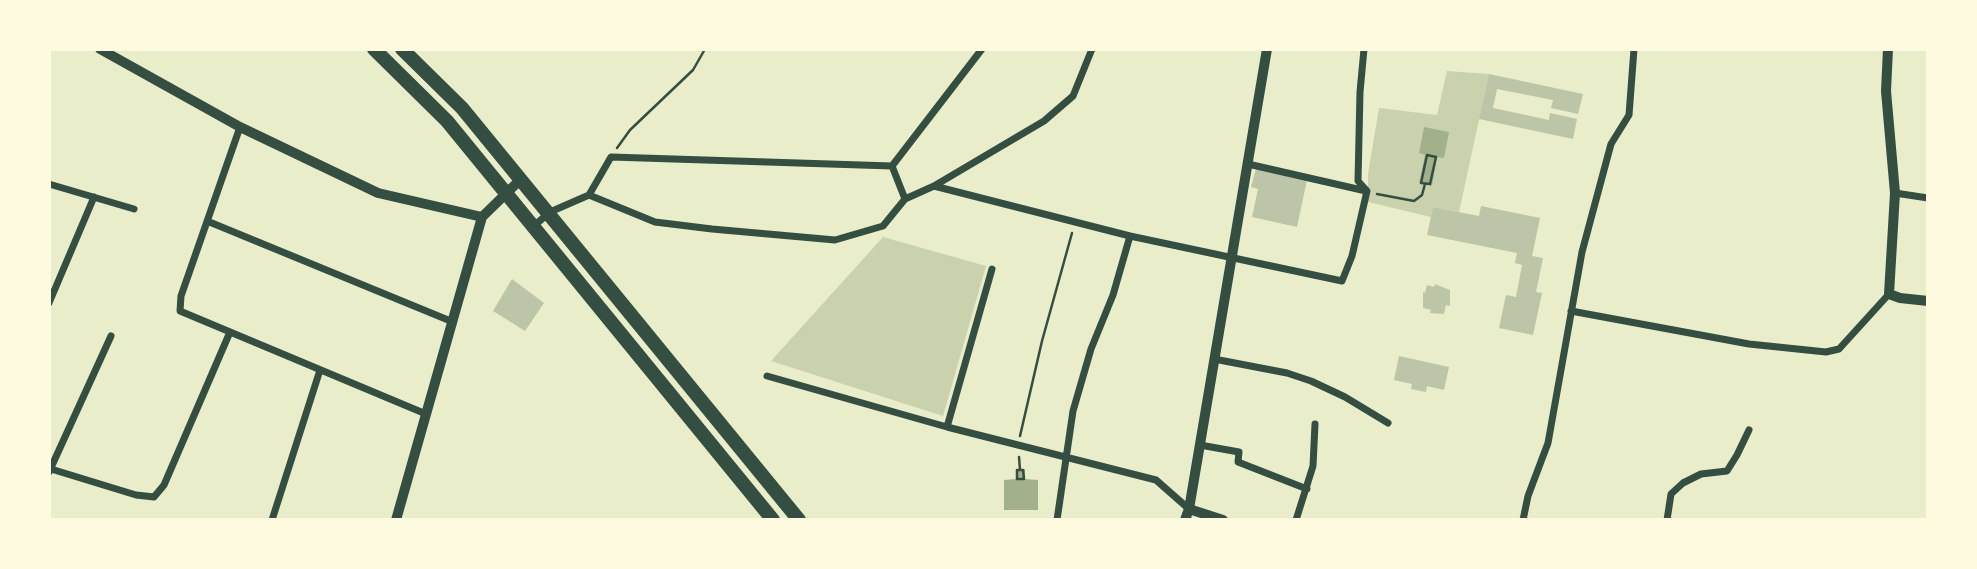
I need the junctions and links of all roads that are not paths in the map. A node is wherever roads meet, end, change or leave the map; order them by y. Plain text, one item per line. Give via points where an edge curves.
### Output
1 (100, 49) edge
2 (374, 49) edge
3 (402, 49) edge
4 (982, 49) edge
5 (1092, 49) edge
6 (1267, 49) edge
7 (1364, 49) edge
8 (1634, 49) edge
9 (1888, 49) edge
10 (240, 127) junction
11 (1248, 164) junction
12 (892, 166) junction
13 (520, 180) junction
14 (49, 184) edge
15 (934, 186) junction
16 (1367, 191) junction
17 (505, 192) junction
18 (1895, 192) junction
19 (589, 195) junction
20 (94, 197) junction
21 (1928, 198) edge
22 (905, 199) junction
23 (134, 209) dead end
24 (550, 212) junction
25 (482, 217) junction
26 (207, 221) junction
27 (535, 225) junction
28 (1130, 236) junction
29 (1231, 258) junction
30 (992, 270) dead end
31 (1889, 294) junction
32 (1928, 301) edge
33 (49, 303) edge
34 (1572, 311) junction
35 (453, 321) junction
36 (230, 332) junction
37 (111, 336) dead end
38 (1214, 359) junction
39 (320, 370) junction
40 (767, 376) dead end
41 (426, 414) junction
42 (1388, 423) dead end
43 (1315, 425) dead end
44 (947, 427) junction
45 (1749, 430) dead end
46 (1200, 445) junction
47 (1067, 457) junction
48 (50, 470) edge
49 (1307, 489) junction
50 (1189, 509) junction
51 (272, 520) edge
52 (396, 520) edge
53 (773, 520) edge
54 (799, 520) edge
55 (1057, 520) edge
56 (1185, 520) edge
57 (1223, 520) edge
58 (1296, 520) edge
59 (1523, 520) edge
60 (1667, 520) edge

1 - 10 street
2 - 17 main road via 447,121
3 - 13 main road via 462,107
4 - 12 street
5 - 15 street via 1073,96 1044,121
6 - 11 street
7 - 16 street via 1359,181
8 - 34 street via 1629,115 1611,144 1582,252
9 - 18 street via 1886,90
10 - 25 street via 378,193
10 - 26 street
11 - 16 street
11 - 29 street
12 - 19 street via 611,157
12 - 22 street
13 - 17 street
13 - 24 main road
14 - 20 street
15 - 22 street
15 - 28 street
16 - 29 street via 1342,281
17 - 25 street
17 - 27 main road
18 - 21 street
18 - 31 street
19 - 22 street via 655,222 835,240 883,226
19 - 24 street
20 - 23 street
20 - 33 street
24 - 27 street
24 - 54 main road
25 - 35 street
26 - 35 street
26 - 36 street via 180,311
27 - 53 main road
28 - 29 street
28 - 47 street via 1073,411
29 - 38 street
30 - 44 street
31 - 32 street
31 - 34 street via 1839,349 1826,352 1749,344
34 - 59 street via 1548,443
35 - 41 street
36 - 39 street
36 - 48 street via 164,485 154,497
37 - 48 street
38 - 42 street via 1311,381
38 - 46 street
39 - 41 street
39 - 51 street
40 - 44 street
41 - 52 street
43 - 49 street
44 - 47 street
45 - 60 street via 1727,471 1700,474 1671,494
46 - 49 street via 1238,452 1238,462
46 - 50 street
47 - 50 street via 1156,480
47 - 55 street
49 - 58 street
50 - 56 street
50 - 57 street

